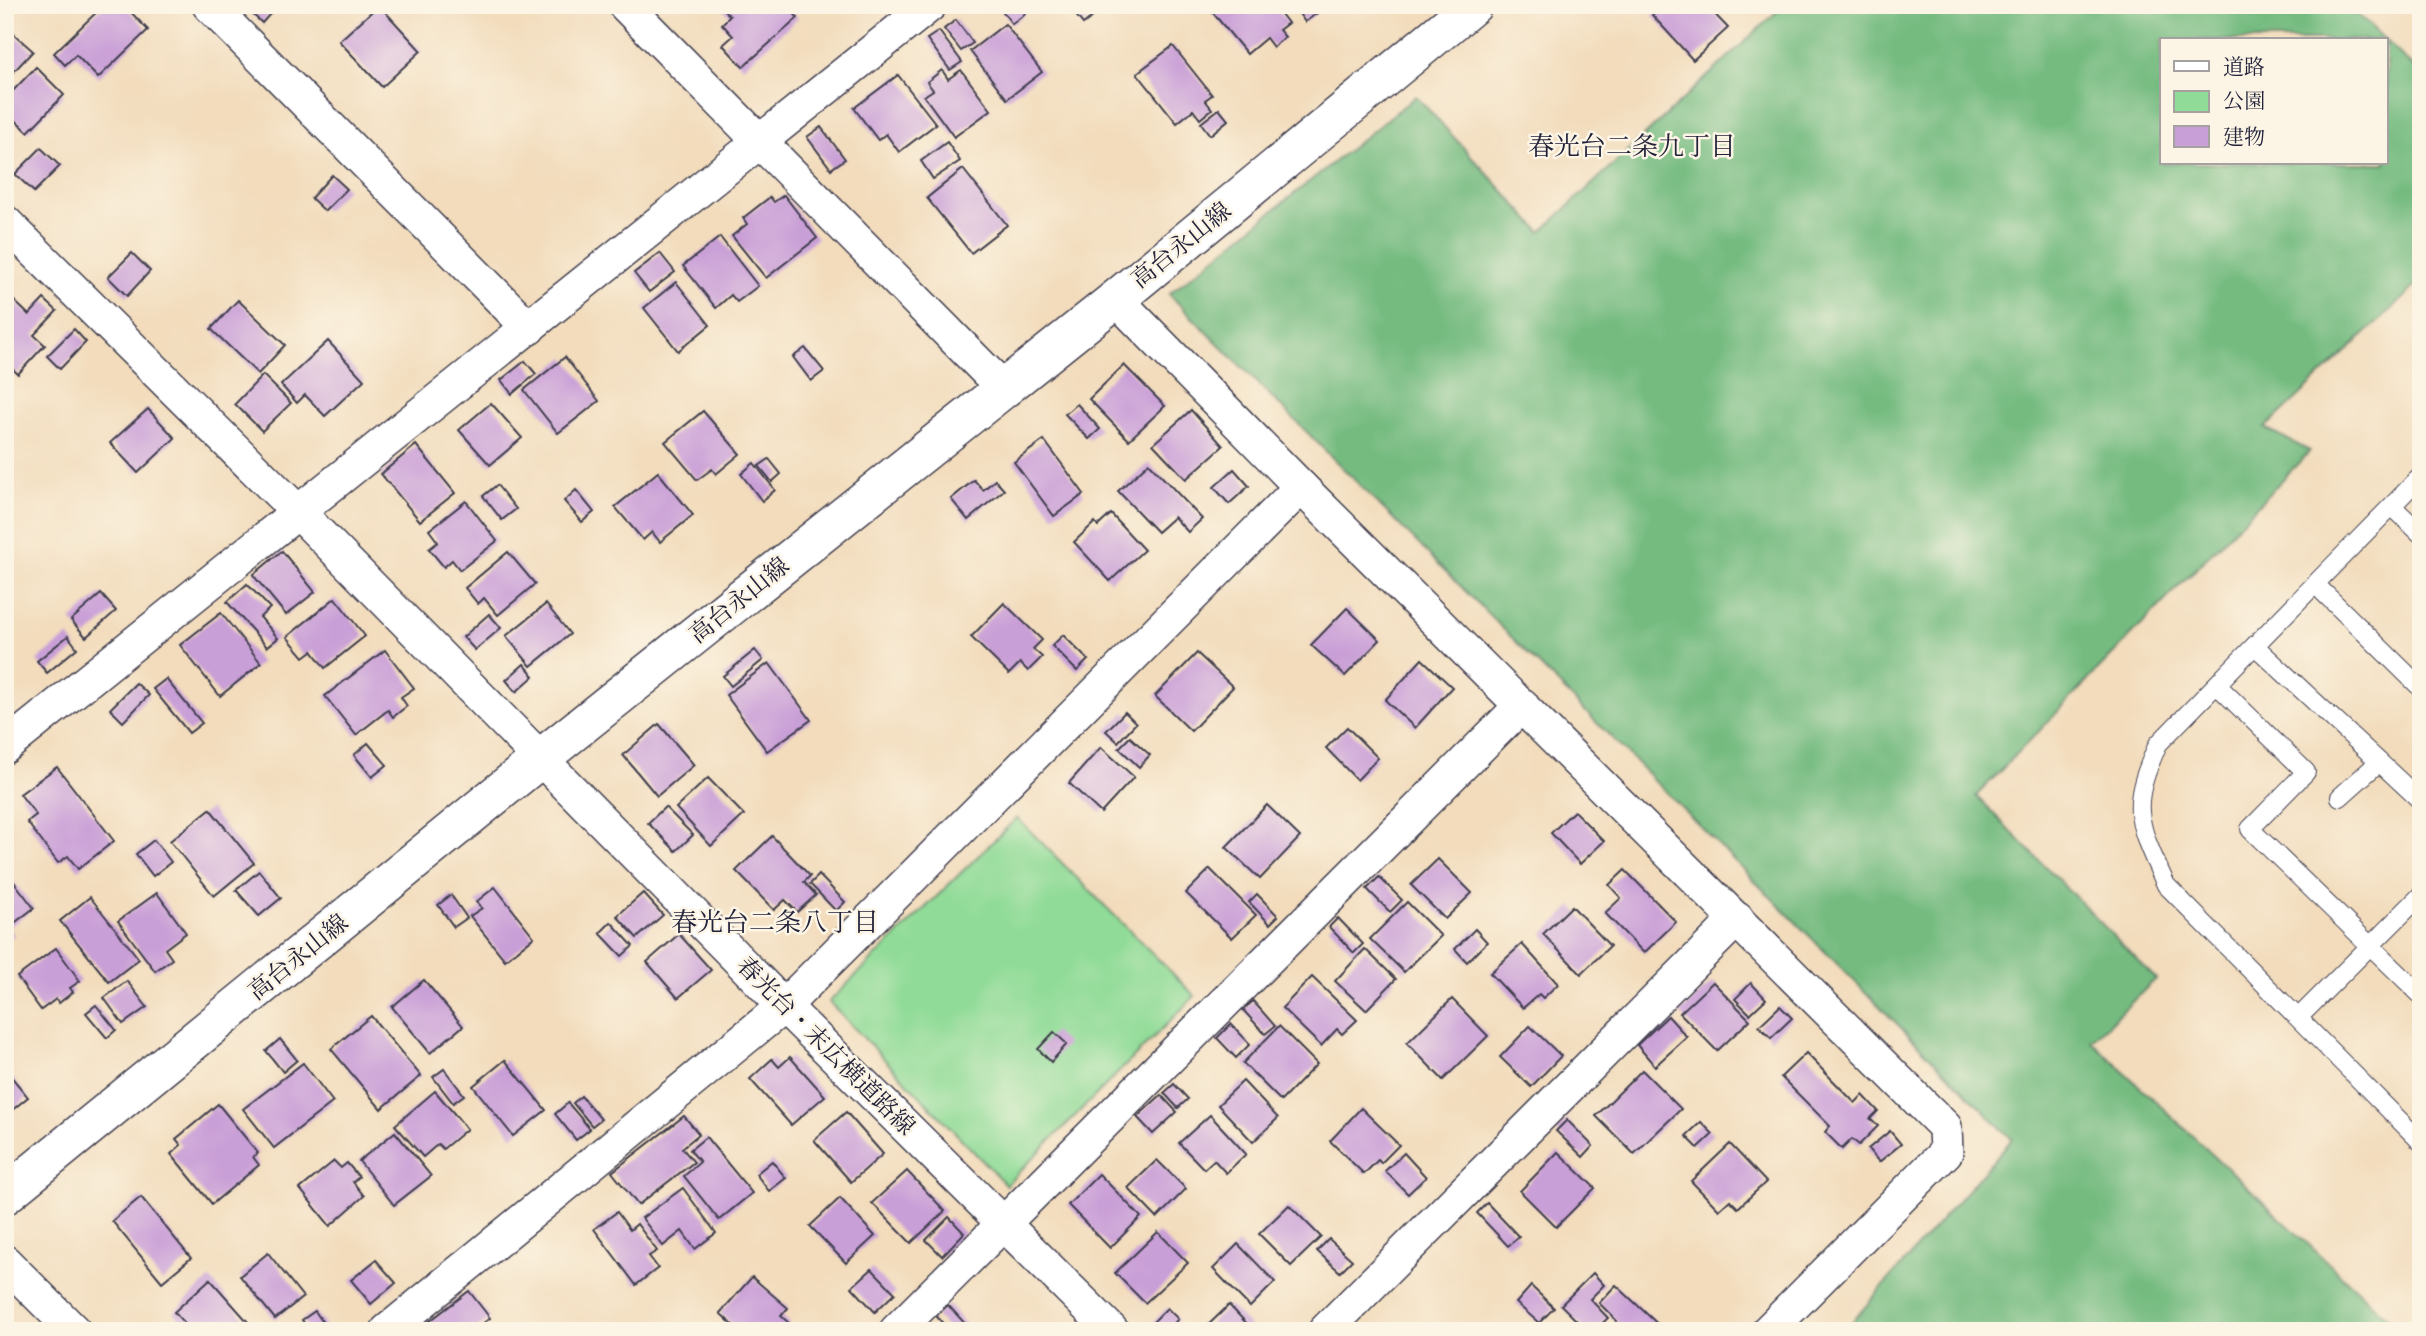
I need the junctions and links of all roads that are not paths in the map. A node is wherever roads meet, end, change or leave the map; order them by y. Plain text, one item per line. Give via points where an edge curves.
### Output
1 (209, 5) edge
2 (625, 5) edge
3 (930, 5) edge
4 (1473, 5) edge
5 (761, 141) junction
6 (5, 222) edge
7 (1116, 299) junction
8 (529, 328) junction
9 (1003, 388) junction
10 (2421, 477) edge
11 (1301, 487) junction
12 (2392, 506) junction
13 (297, 511) junction
14 (2421, 534) edge
15 (2315, 584) junction
16 (2255, 646) junction
17 (2217, 685) junction
18 (2421, 688) edge
19 (1522, 705) junction
20 (10, 736) edge
21 (541, 758) junction
22 (2379, 762) junction
23 (2340, 797) dead end
24 (2421, 801) edge
25 (2421, 895) edge
26 (1737, 919) junction
27 (2370, 946) junction
28 (2421, 995) edge
29 (784, 1006) junction
30 (2299, 1017) junction
31 (2421, 1142) edge
32 (5, 1195) edge
33 (1005, 1223) junction
34 (5, 1262) edge
35 (74, 1331) edge
36 (387, 1331) edge
37 (896, 1331) edge
38 (1112, 1331) edge
39 (1325, 1331) edge
40 (1768, 1331) edge

1 - 8 street
2 - 5 street
3 - 5 street
4 - 7 street, 高台永山線
5 - 8 street
5 - 9 street
6 - 13 street, 春光台・末広横道路線
7 - 9 street, 高台永山線
7 - 11 street
8 - 13 street
9 - 21 street, 高台永山線
10 - 12 lane
11 - 19 street
11 - 29 street
12 - 14 lane
12 - 15 lane
13 - 20 street
13 - 21 street, 春光台・末広横道路線
15 - 16 lane
15 - 18 lane
16 - 17 lane
16 - 22 lane
17 - 27 lane via 2306,772 2250,829
17 - 30 lane via 2158,744 2144,776 2140,812 2166,884
19 - 26 street
19 - 33 street
21 - 29 street, 春光台・末広横道路線
21 - 32 street, 高台永山線
22 - 23 lane
22 - 24 lane
25 - 27 lane
26 - 39 street
26 - 40 street via 1945,1127 1946,1152
27 - 28 lane
27 - 30 lane
29 - 33 street, 春光台・末広横道路線
29 - 36 street
30 - 31 lane
33 - 37 street
33 - 38 street, 春光台・末広横道路線
34 - 35 street

